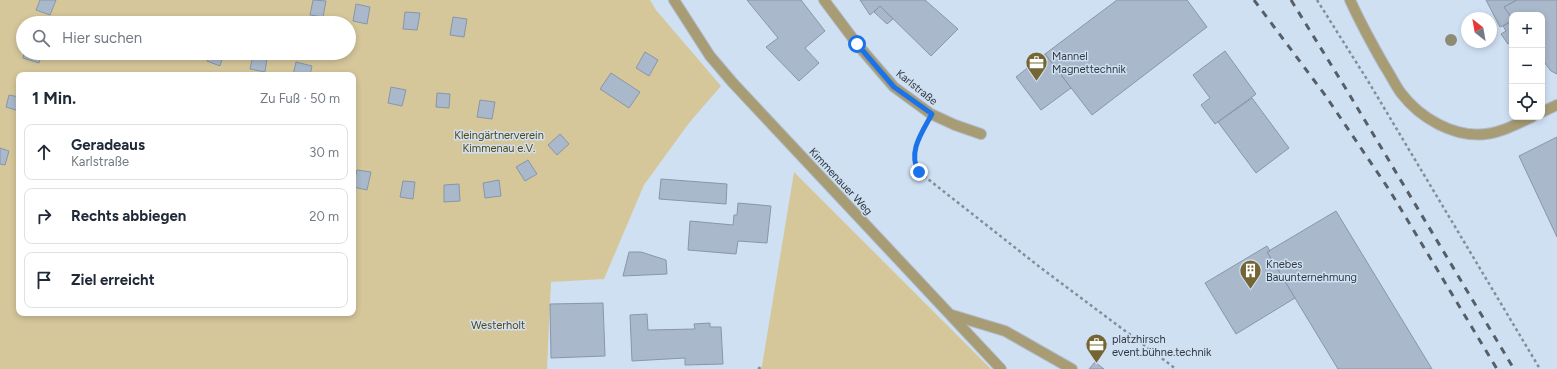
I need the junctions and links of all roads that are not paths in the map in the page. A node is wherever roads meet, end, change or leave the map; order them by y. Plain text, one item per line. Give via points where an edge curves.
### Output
1 (674, 0) edge
2 (824, 0) edge
3 (1350, 0) edge
4 (1557, 105) edge
5 (1545, 111) edge
6 (1525, 120) edge
7 (981, 134) dead end
8 (950, 315) junction
9 (1001, 369) edge
10 (1072, 369) edge

1 - 8 street, Kimmenauer Weg via 710,56 732,83
2 - 7 street, Karlstraße via 894,87 932,114
3 - 6 street via 1401,93 1430,119 1463,132 1486,134
4 - 5 street
8 - 9 street, Kimmenauer Weg
8 - 10 street via 1005,331

